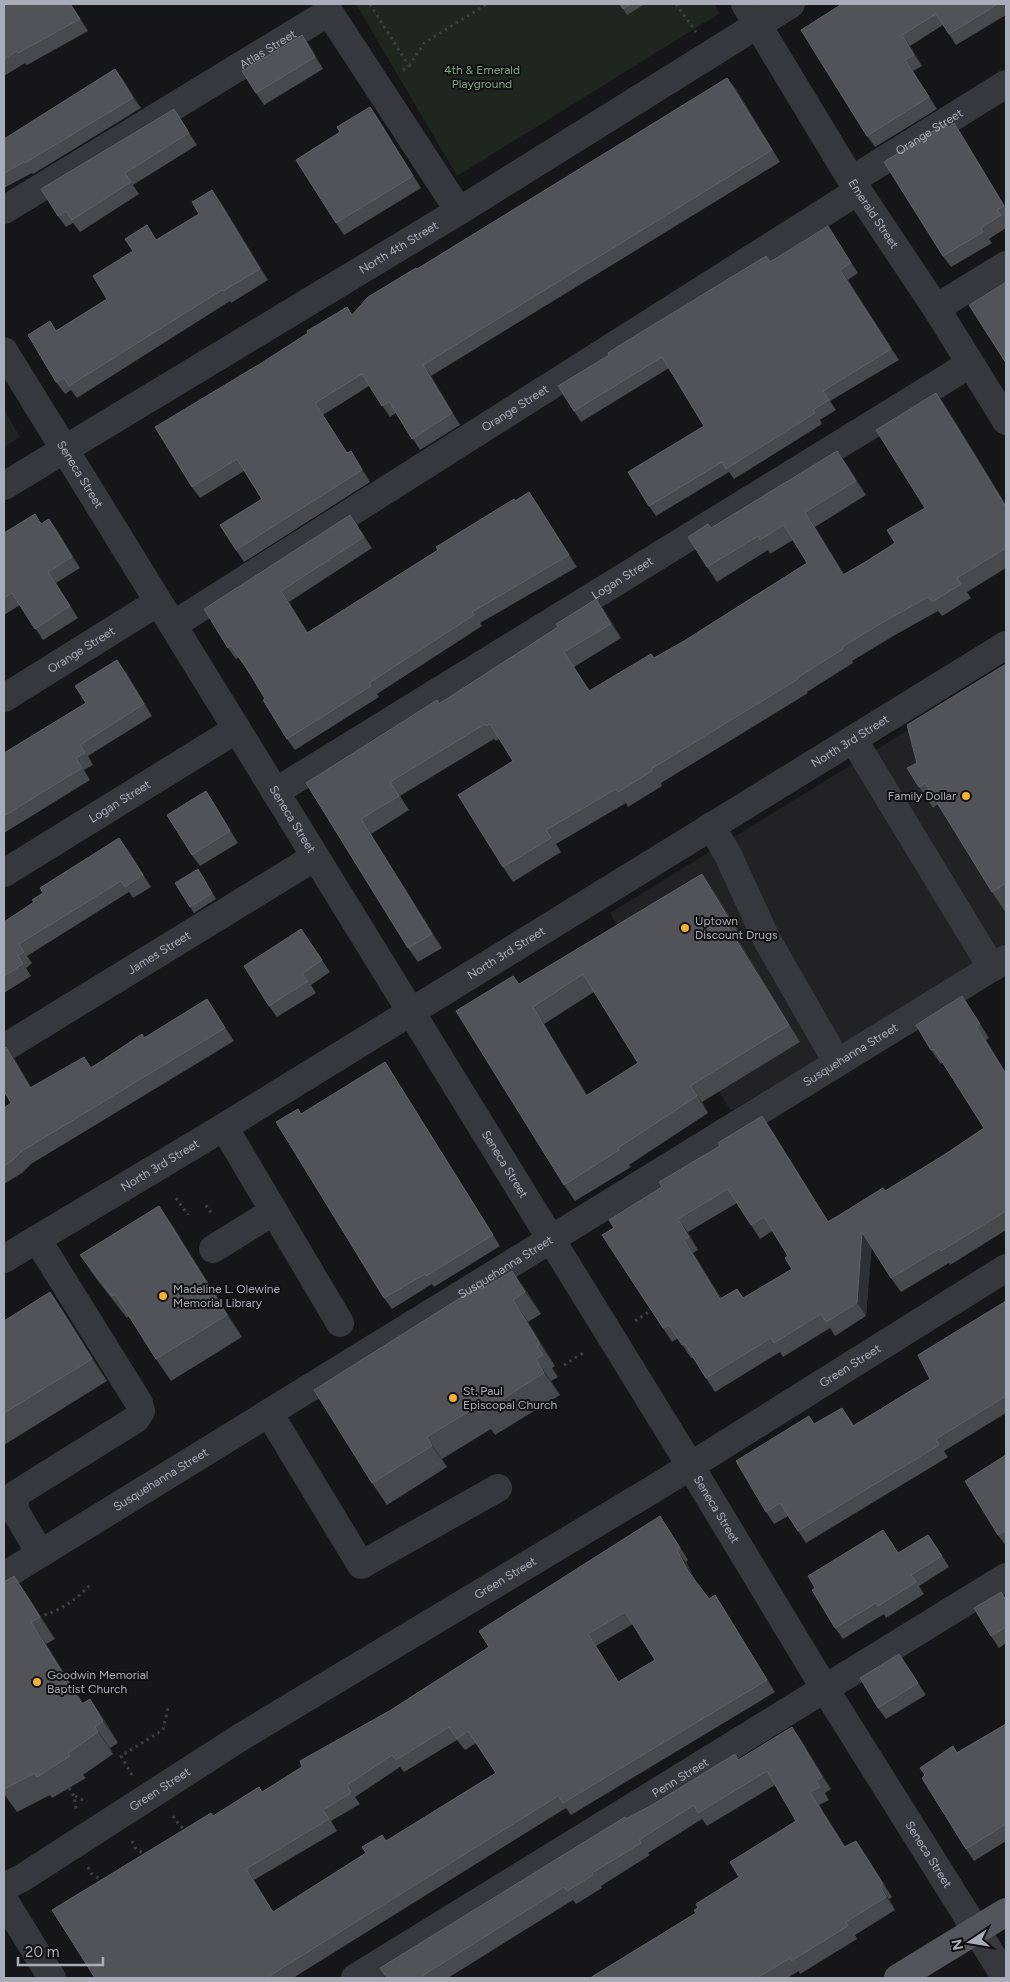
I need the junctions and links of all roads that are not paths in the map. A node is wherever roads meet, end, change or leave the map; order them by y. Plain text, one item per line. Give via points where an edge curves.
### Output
1 (791, 4) edge
2 (752, 14) edge
3 (1006, 84) edge
4 (855, 186) junction
5 (4, 210) edge
6 (459, 211) junction
7 (1006, 265) edge
8 (936, 308) junction
9 (4, 351) edge
10 (970, 364) junction
11 (1006, 422) edge
12 (65, 449) junction
13 (4, 486) edge
14 (158, 602) junction
15 (173, 625) junction
16 (1006, 645) edge
17 (4, 698) edge
18 (237, 729) junction
19 (853, 739) junction
20 (275, 792) junction
21 (711, 826) junction
22 (314, 857) junction
23 (4, 873) edge
24 (999, 964) edge
25 (410, 1012) junction
26 (4, 1048) edge
27 (837, 1062) junction
28 (224, 1126) junction
29 (274, 1211) junction
30 (37, 1239) junction
31 (550, 1240) junction
32 (213, 1249) dead end
33 (4, 1259) edge
34 (1006, 1268) edge
35 (340, 1323) dead end
36 (269, 1413) junction
37 (690, 1466) junction
38 (498, 1488) dead end
39 (40, 1553) junction
40 (4, 1576) edge
41 (1006, 1577) edge
42 (825, 1689) junction
43 (4, 1887) edge
44 (4, 1900) edge
45 (1006, 1912) edge
46 (977, 1930) junction
47 (52, 1978) edge
48 (355, 1978) edge
49 (898, 1978) edge
50 (1006, 1978) edge

1 - 2 street, North 4th Street
2 - 4 street, Emerald Street
2 - 6 street, North 4th Street
3 - 4 street, Orange Street
4 - 8 street, Emerald Street
4 - 15 street, Orange Street
5 - 6 street, Atlas Street via 329,12
6 - 12 street, North 4th Street
7 - 8 street
8 - 10 street, Emerald Street
9 - 12 street, Seneca Street
10 - 11 street, Emerald Street
10 - 20 street, Logan Street
12 - 13 street, North 4th Street
12 - 14 street, Seneca Street
14 - 15 street, Seneca Street
14 - 17 street, Orange Street
15 - 18 street, Seneca Street
16 - 19 street, North 3rd Street
18 - 20 street, Seneca Street
18 - 23 street, Logan Street
19 - 21 street, North 3rd Street
19 - 24 street via 892,804
20 - 22 street, Seneca Street
21 - 25 street, North 3rd Street
21 - 27 street via 766,938
22 - 25 street, Seneca Street
22 - 26 street, James Street
24 - 27 street, Susquehanna Street
25 - 28 street, North 3rd Street
25 - 31 street, Seneca Street
27 - 31 street, Susquehanna Street
28 - 29 street
28 - 30 street, North 3rd Street
29 - 32 street
29 - 35 street
30 - 33 street, North 3rd Street
30 - 39 street via 141,1411 136,1419 16,1494 14,1509
31 - 36 street, Susquehanna Street
31 - 37 street, Seneca Street
34 - 37 street, Green Street
36 - 38 street via 361,1565
36 - 39 street, Susquehanna Street
37 - 42 street, Seneca Street
37 - 43 street, Green Street via 241,1737
39 - 40 street, Susquehanna Street
41 - 42 street, Penn Street
42 - 46 street, Seneca Street
42 - 48 street, Penn Street
44 - 47 street
45 - 46 main road
46 - 49 main road
46 - 50 street, Seneca Street

